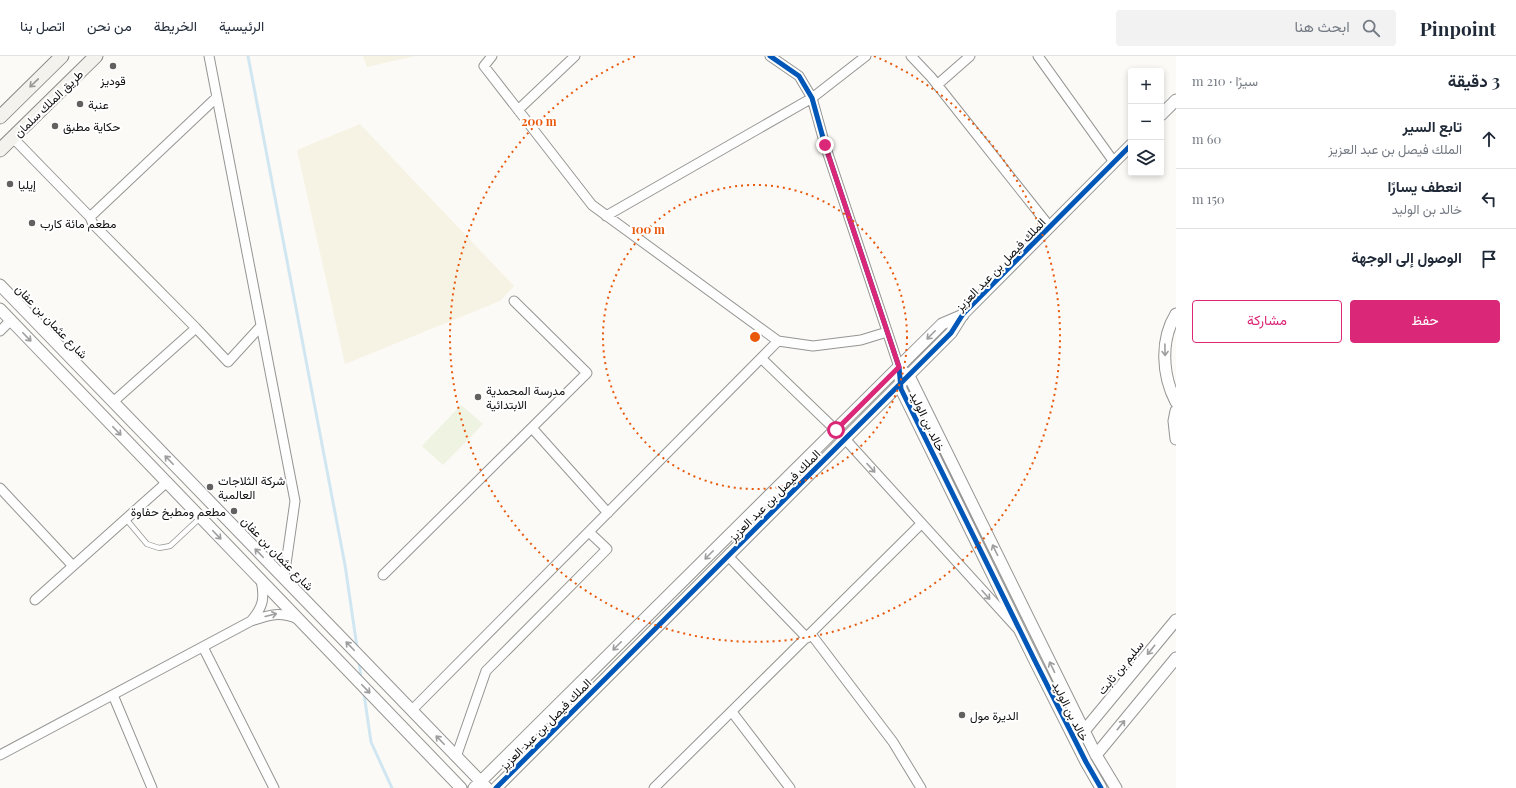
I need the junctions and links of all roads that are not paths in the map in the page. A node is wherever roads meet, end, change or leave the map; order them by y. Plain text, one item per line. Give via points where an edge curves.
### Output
1 (62, 56) edge
2 (96, 56) edge
3 (209, 56) edge
4 (492, 56) edge
5 (576, 56) edge
6 (770, 56) edge
7 (866, 56) edge
8 (911, 56) edge
9 (970, 56) edge
10 (1038, 56) edge
11 (937, 85) junction
12 (217, 97) junction
13 (812, 98) junction
14 (1176, 100) edge
15 (518, 110) junction
16 (1164, 112) edge
17 (0, 117) edge
18 (13, 138) junction
19 (1128, 148) edge
20 (0, 150) edge
21 (1114, 162) junction
22 (606, 216) junction
23 (90, 217) junction
24 (1050, 228) junction
25 (0, 285) edge
26 (514, 301) dead end
27 (0, 309) edge
28 (963, 314) junction
29 (1176, 314) edge
30 (11, 320) junction
31 (261, 326) junction
32 (196, 328) junction
33 (0, 331) edge
34 (887, 332) junction
35 (778, 341) junction
36 (761, 358) junction
37 (899, 367) junction
38 (904, 380) junction
39 (113, 402) junction
40 (1176, 402) edge
41 (1176, 411) edge
42 (532, 428) junction
43 (836, 430) junction
44 (845, 439) junction
45 (1176, 439) edge
46 (167, 482) junction
47 (0, 488) edge
48 (608, 513) junction
49 (200, 518) junction
50 (126, 519) junction
51 (921, 524) junction
52 (589, 532) junction
53 (728, 556) junction
54 (73, 566) junction
55 (383, 575) dead end
56 (284, 578) junction
57 (261, 580) junction
58 (35, 600) dead end
59 (299, 619) junction
60 (1176, 620) edge
61 (251, 621) junction
62 (1020, 632) junction
63 (809, 636) junction
64 (203, 647) junction
65 (1176, 658) edge
66 (1171, 667) edge
67 (113, 695) junction
68 (412, 710) junction
69 (732, 712) junction
70 (1084, 731) junction
71 (0, 755) edge
72 (1096, 755) junction
73 (456, 757) junction
74 (481, 786) edge
75 (785, 786) edge
76 (152, 788) edge
77 (274, 788) edge
78 (461, 788) edge
79 (496, 788) edge
80 (654, 788) edge
81 (921, 788) edge
82 (1101, 788) edge
83 (1116, 788) edge

1 -> 17 main road, طريق الملك سلمان
2 - 18 main road, طريق الملك سلمان
3 - 12 street
4 - 15 street via 484,66
5 - 15 street
6 - 13 street, خالد بن الوليد via 799,76
7 - 13 street
8 - 11 street
9 - 11 street
10 - 21 street
11 - 24 street
12 - 23 street
12 - 31 street
13 - 22 street
13 - 34 street, خالد بن الوليد
14 - 16 street
15 - 22 street via 592,205
18 - 20 main road, طريق الملك سلمان
18 - 23 street
19 - 21 street, الملك فيصل بن عبد العزيز
21 - 24 street, الملك فيصل بن عبد العزيز
22 - 35 street
23 - 32 street via 93,224
24 - 28 street, الملك فيصل بن عبد العزيز
25 - 39 street, شارع عثمان بن عفان
26 - 42 street via 586,373
27 - 30 street
28 -> 37 street, الملك فيصل بن عبد العزيز via 942,324
28 - 38 street, الملك فيصل بن عبد العزيز via 951,333
29 -> 40 street via 1165,344 1166,368
30 - 33 street
30 -> 46 street
31 - 32 street via 228,362
31 - 56 street via 295,501
32 - 39 street
34 - 35 street via 861,340 813,346
34 - 37 street, خالد بن الوليد
35 - 36 street
36 - 43 street
36 - 48 street
37 - 38 street, خالد بن الوليد
37 - 43 street, الملك فيصل بن عبد العزيز
38 - 44 street, الملك فيصل بن عبد العزيز
38 - 62 street, خالد بن الوليد via 901,389
70 -> 38 street, خالد بن الوليد via 911,380
56 -> 39 street, شارع عثمان بن عفان
41 - 45 street
42 - 48 street
42 - 55 street
43 - 44 street
43 -> 74 street, الملك فيصل بن عبد العزيز
44 -> 51 street
44 - 53 street, الملك فيصل بن عبد العزيز
46 - 49 street
46 - 50 street
47 - 54 street
48 - 52 street
49 - 50 lane via 170,546 159,548 147,544
49 -> 57 street
50 - 54 street
51 -> 62 street
51 - 63 street
52 - 68 street
52 - 73 street via 607,550 486,671
53 - 63 street
53 - 79 street, الملك فيصل بن عبد العزيز
54 - 58 street
68 -> 56 street, شارع عثمان بن عفان
57 - 59 street
57 - 61 street via 262,603
61 -> 59 street via 277,613
59 -> 78 street
60 -> 70 street, سليم بن ثابت
61 - 64 street
62 - 82 street, خالد بن الوليد
63 - 69 street
63 - 81 street via 893,742
64 - 67 street
64 - 77 street
65 - 66 street
72 -> 66 street
67 - 71 street
67 - 76 street
73 -> 68 street, شارع عثمان بن عفان
69 - 75 street
69 - 80 street
70 - 72 street, خالد بن الوليد
72 - 83 street, خالد بن الوليد
73 - 74 street, شارع عثمان بن عفان

